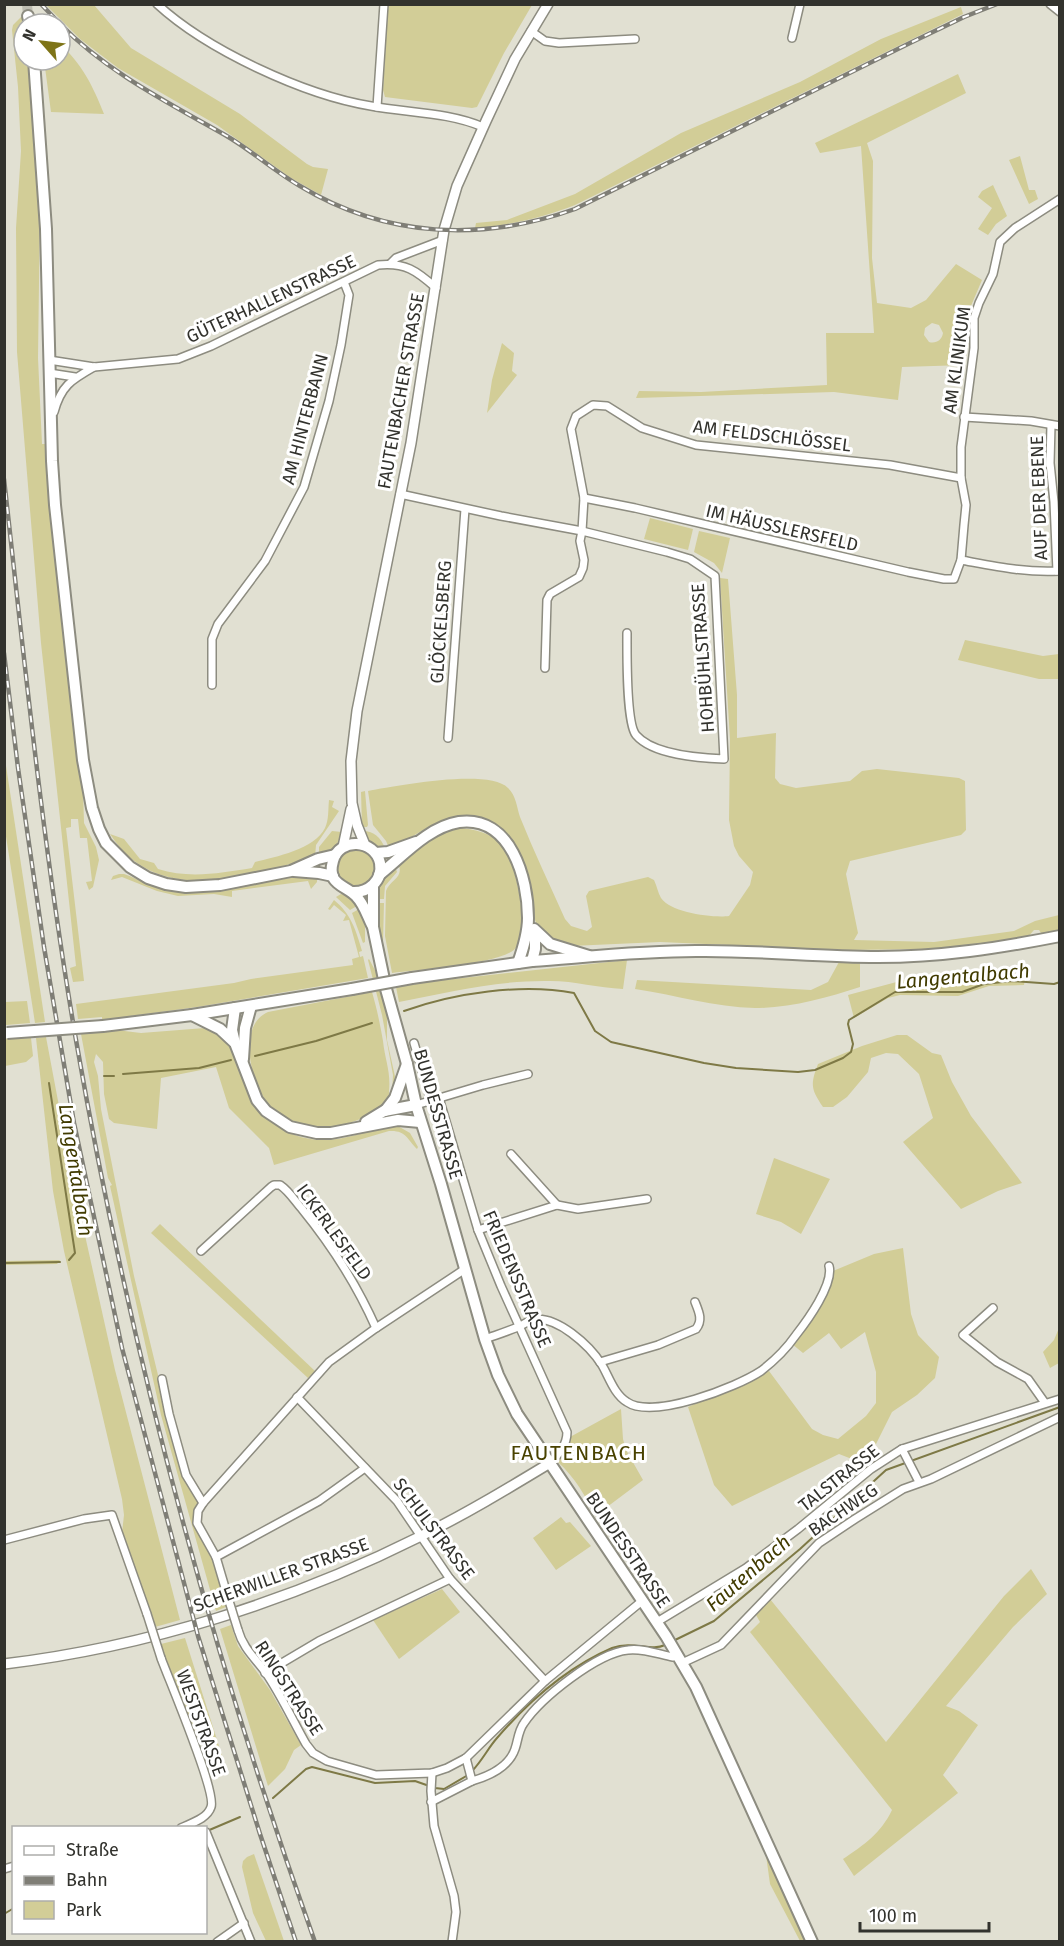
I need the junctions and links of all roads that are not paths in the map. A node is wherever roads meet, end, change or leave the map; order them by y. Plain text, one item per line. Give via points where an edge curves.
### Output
1 (157, 4) edge
2 (384, 4) edge
3 (548, 4) edge
4 (800, 4) edge
5 (1050, 4) edge
6 (1059, 12) edge
7 (531, 31) junction
8 (792, 38) dead end
9 (635, 39) dead end
10 (35, 72) edge
11 (377, 107) junction
12 (483, 127) junction
13 (1059, 199) edge
14 (443, 240) junction
15 (390, 264) junction
16 (344, 282) junction
17 (436, 288) junction
18 (49, 360) junction
19 (94, 368) junction
20 (49, 374) junction
21 (75, 378) junction
22 (964, 417) junction
23 (51, 422) junction
24 (1055, 426) edge
25 (961, 478) junction
26 (400, 494) junction
27 (584, 498) junction
28 (465, 509) junction
29 (582, 531) junction
30 (961, 560) junction
31 (1058, 571) edge
32 (627, 633) dead end
33 (545, 668) dead end
34 (212, 685) dead end
35 (448, 738) dead end
36 (352, 803) junction
37 (419, 840) junction
38 (365, 845) junction
39 (339, 851) junction
40 (376, 853) junction
41 (291, 870) junction
42 (380, 875) junction
43 (333, 876) junction
44 (373, 886) junction
45 (352, 892) junction
46 (528, 918) junction
47 (373, 927) junction
48 (535, 932) junction
49 (1059, 936) edge
50 (589, 956) junction
51 (532, 961) junction
52 (518, 963) junction
53 (250, 1006) junction
54 (235, 1008) junction
55 (192, 1015) junction
56 (6, 1033) edge
57 (235, 1043) junction
58 (414, 1043) dead end
59 (243, 1064) junction
60 (407, 1064) junction
61 (528, 1074) dead end
62 (439, 1098) junction
63 (431, 1101) junction
64 (416, 1105) junction
65 (384, 1112) junction
66 (420, 1122) junction
67 (358, 1127) junction
68 (511, 1154) dead end
69 (647, 1199) dead end
70 (557, 1205) junction
71 (478, 1230) junction
72 (201, 1251) dead end
73 (829, 1266) dead end
74 (465, 1269) junction
75 (695, 1302) dead end
76 (993, 1308) dead end
77 (520, 1326) junction
78 (376, 1328) junction
79 (485, 1339) junction
80 (600, 1362) junction
81 (162, 1379) dead end
82 (297, 1397) junction
83 (1059, 1399) edge
84 (1045, 1403) junction
85 (1059, 1417) edge
86 (902, 1449) junction
87 (550, 1463) junction
88 (365, 1468) junction
89 (919, 1482) junction
90 (203, 1503) junction
91 (421, 1536) junction
92 (4, 1540) edge
93 (216, 1557) junction
94 (450, 1579) junction
95 (642, 1601) junction
96 (657, 1622) junction
97 (677, 1655) junction
98 (4, 1664) edge
99 (265, 1673) junction
100 (545, 1681) junction
101 (466, 1758) junction
102 (432, 1777) junction
103 (472, 1778) junction
104 (431, 1802) junction
105 (206, 1826) edge
106 (207, 1838) edge
107 (244, 1923) junction
108 (217, 1941) edge
109 (252, 1941) edge
110 (452, 1941) edge
111 (812, 1941) edge

1 - 11 street via 213,45 285,81
2 - 11 street
3 - 7 street, FAUTENBACHER STRASSE
4 - 8 street
5 - 6 street
7 - 9 street via 545,41 559,44
7 - 12 street, FAUTENBACHER STRASSE
10 - 18 main road via 46,229
11 - 12 street via 464,118
12 - 14 street, FAUTENBACHER STRASSE via 453,196
13 - 22 street, AM KLINIKUM via 1000,242 993,274 974,318 974,348
14 - 15 street, GÜTERHALLENSTRASSE
14 - 17 street, FAUTENBACHER STRASSE
15 - 16 street, GÜTERHALLENSTRASSE via 378,265
15 - 17 street via 413,269
16 - 19 street, GÜTERHALLENSTRASSE via 178,359
16 - 34 street, AM HINTERBANN via 349,295 341,345 304,487 265,561 218,624 212,639
17 - 26 street, FAUTENBACHER STRASSE
18 - 19 street, GÜTERHALLENSTRASSE
18 - 20 main road
19 - 21 street, GÜTERHALLENSTRASSE
20 - 21 street
20 - 23 main road
21 - 23 street, GÜTERHALLENSTRASSE via 58,396
22 - 24 street, AUF DER EBENE
22 - 25 street, AM KLINIKUM
23 - 41 main road via 55,505 83,760 92,808 106,843 130,867 148,878 186,887 220,885
24 - 31 street, AUF DER EBENE via 1050,464
25 - 27 street, AM FELDSCHLÖSSEL via 890,465 696,445 642,428 607,406 593,405 576,416 571,429
25 - 30 street, AM KLINIKUM via 966,505
26 - 28 street, HOHBÜHLSTRASSE
26 - 36 street, FAUTENBACHER STRASSE via 357,711 351,761
27 - 29 street, AM FELDSCHLÖSSEL
27 - 30 street, IM HÄUSSLERSFELD via 944,579 954,579
28 - 29 street, HOHBÜHLSTRASSE
28 - 35 street, GLÖCKELSBERG
29 - 32 street, HOHBÜHLSTRASSE via 690,559 715,576 724,759 679,756 643,741 634,733 627,685
29 - 33 street, AM FELDSCHLÖSSEL via 584,560 579,577 550,594 547,600
30 - 31 street via 1014,570
36 - 38 street, FAUTENBACHER STRASSE
36 - 39 street, FAUTENBACHER STRASSE
37 - 40 main road
37 - 42 main road
37 - 46 main road via 460,822 476,823 500,835 516,857
38 - 39 main road via 358,843
38 - 40 main road
39 - 41 main road
39 - 43 main road via 332,862
40 - 42 main road
41 - 43 main road
42 - 44 main road
43 - 45 main road via 340,887
44 - 45 main road
44 - 47 main road
45 - 47 main road
46 - 48 main road
46 - 52 main road
47 - 60 main road, BUNDESSTRASSE
48 - 50 main road via 550,944
48 - 51 main road
49 - 50 main road via 931,955 696,951
50 - 51 main road
51 - 52 main road
52 - 53 main road, bridge
53 - 54 main road
53 - 59 main road
54 - 55 main road
54 - 57 main road
55 - 56 main road, bridge
55 - 57 main road via 220,1029
57 - 59 main road
58 - 63 street
59 - 67 main road via 257,1100 284,1124 317,1134
60 - 64 main road, BUNDESSTRASSE
60 - 65 main road via 396,1098
61 - 62 street
62 - 63 street
62 - 71 street, FRIEDENSSTRASSE
63 - 64 street
64 - 65 main road
64 - 66 main road, BUNDESSTRASSE
65 - 67 main road
66 - 67 main road via 398,1120
66 - 74 main road, BUNDESSTRASSE
68 - 70 street
69 - 70 street via 578,1209
70 - 71 street
71 - 77 street, FRIEDENSSTRASSE
72 - 78 street, ICKERLESFELD via 271,1187 280,1185 335,1253 358,1288
73 - 80 street via 829,1279 817,1305 788,1347 760,1371 711,1395 656,1407 633,1406 619,1396
74 - 78 street
74 - 79 main road, BUNDESSTRASSE
75 - 80 street via 700,1313 696,1329
76 - 84 street via 963,1335 997,1362 1028,1379
77 - 79 street
77 - 80 street via 532,1319 552,1322 573,1333
77 - 87 street, FRIEDENSSTRASSE via 567,1432 559,1454
78 - 82 street via 329,1362
79 - 87 main road, BUNDESSTRASSE via 517,1414
81 - 90 street via 186,1475
82 - 88 street, SCHULSTRASSE
82 - 90 street
83 - 84 street, TALSTRASSE
84 - 86 street, TALSTRASSE
85 - 89 street, BACHWEG
86 - 89 street
86 - 96 street, TALSTRASSE via 871,1469 747,1568
87 - 91 street, SCHERWILLER STRASSE
87 - 95 main road, BUNDESSTRASSE
88 - 91 street, SCHULSTRASSE via 397,1501
88 - 93 street via 319,1501
89 - 97 street, BACHWEG via 819,1542 721,1645
90 - 93 street, RINGSTRASSE via 197,1523
91 - 94 street, SCHULSTRASSE
91 - 98 street, SCHERWILLER STRASSE via 328,1578 180,1629 40,1660
92 - 105 street, WESTSTRASSE, bridge via 112,1515 160,1658 195,1743 212,1801
93 - 99 street, RINGSTRASSE, bridge via 238,1630 248,1652
94 - 99 street via 319,1641
94 - 100 street, SCHULSTRASSE
95 - 96 main road, BUNDESSTRASSE
95 - 100 street, RINGSTRASSE
96 - 97 main road, BUNDESSTRASSE
97 - 103 street via 622,1651 580,1672 559,1687 523,1724 510,1759 497,1771
97 - 111 main road, BUNDESSTRASSE via 696,1687
99 - 102 street, RINGSTRASSE via 313,1753 375,1775
100 - 101 street, RINGSTRASSE
101 - 102 street, RINGSTRASSE
101 - 103 street
102 - 104 street
103 - 104 street
104 - 110 street via 454,1896
106 - 107 street
107 - 108 street
107 - 109 street

